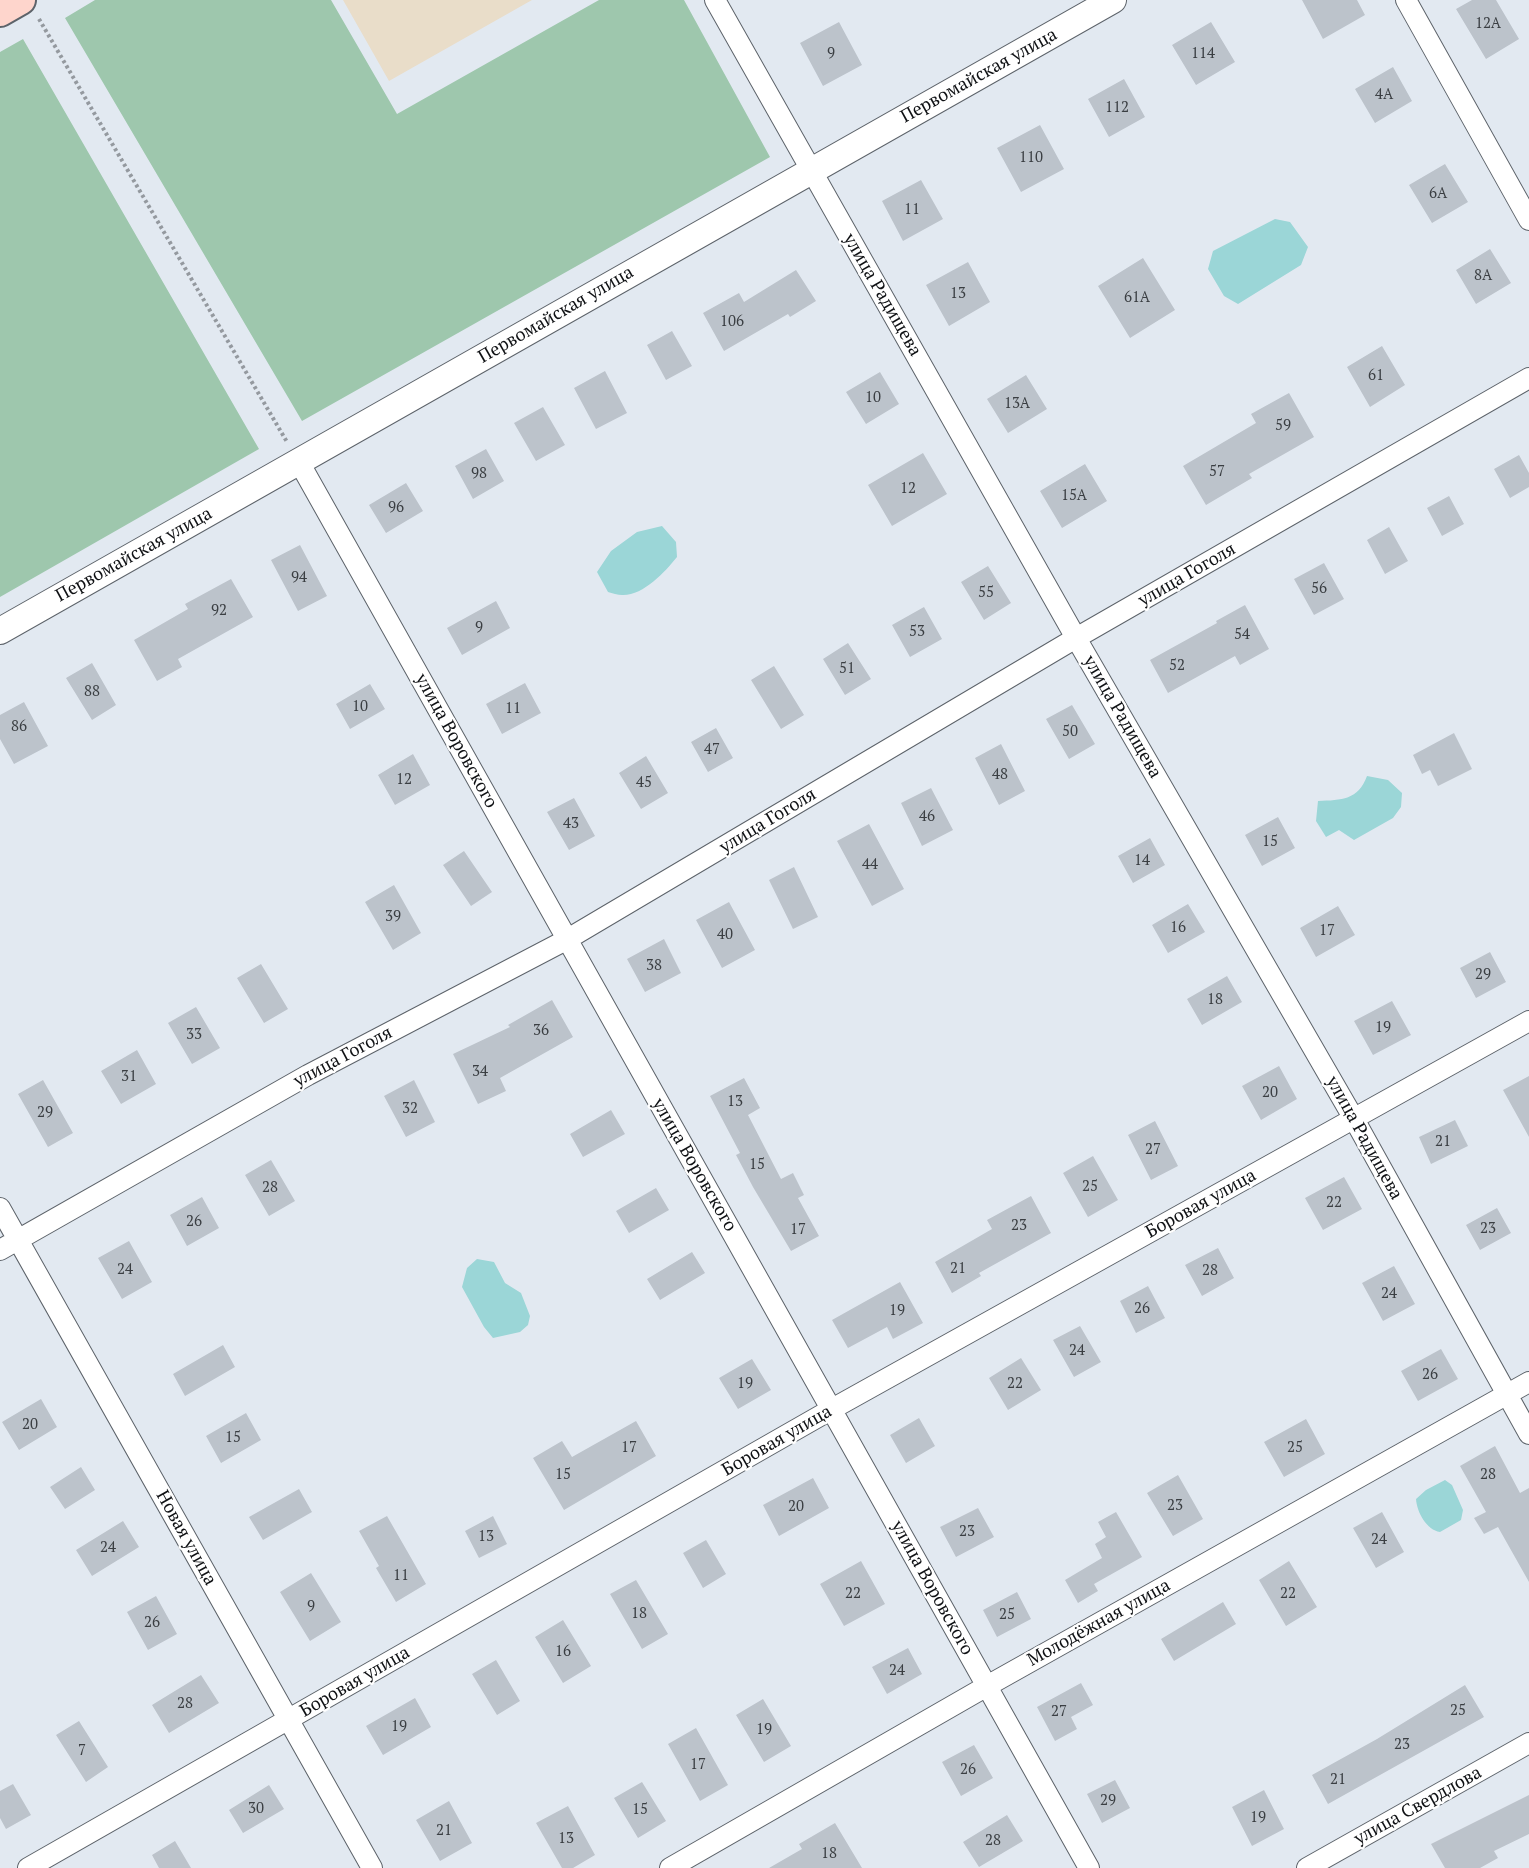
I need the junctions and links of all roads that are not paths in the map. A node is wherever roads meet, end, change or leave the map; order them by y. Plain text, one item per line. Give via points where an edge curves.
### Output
1 (715, 0) edge
2 (1113, 0) edge
3 (1406, 0) edge
4 (27, 5) edge
5 (0, 12) edge
6 (811, 170) junction
7 (1529, 220) edge
8 (1529, 378) edge
9 (299, 462) junction
10 (0, 631) edge
11 (1076, 638) junction
12 (566, 940) junction
13 (1529, 1021) edge
14 (1354, 1119) junction
15 (0, 1208) edge
16 (18, 1240) junction
17 (0, 1250) edge
18 (1529, 1382) edge
19 (1506, 1394) junction
20 (832, 1409) junction
21 (1529, 1434) edge
22 (987, 1686) junction
23 (288, 1720) junction
24 (1529, 1743) edge
25 (28, 1868) edge
26 (372, 1868) edge
27 (670, 1868) edge
28 (1089, 1868) edge
29 (1307, 1868) edge

1 - 6 street, улица Радищева
2 - 6 street, Первомайская улица
3 - 7 street
4 - 5 main road
6 - 9 street, Первомайская улица
6 - 11 street, улица Радищева
8 - 11 street, улица Гоголя
9 - 10 street, Первомайская улица
9 - 12 street, улица Воровского
11 - 12 street, улица Гоголя
11 - 14 street, улица Радищева
12 - 16 street, улица Гоголя via 308,1075
12 - 20 street, улица Воровского
13 - 14 street, Боровая улица
14 - 19 street, улица Радищева
14 - 20 street, Боровая улица
15 - 16 street, Новая улица
16 - 17 street, улица Гоголя
16 - 23 street, Новая улица
18 - 19 street, Молодёжная улица
19 - 21 street, улица Радищева
19 - 22 street, Молодёжная улица
20 - 22 street, улица Воровского
20 - 23 street, Боровая улица
22 - 27 street, Молодёжная улица
22 - 28 street, улица Воровского
23 - 25 street, Боровая улица
23 - 26 street, Новая улица
24 - 29 street, улица Свердлова

